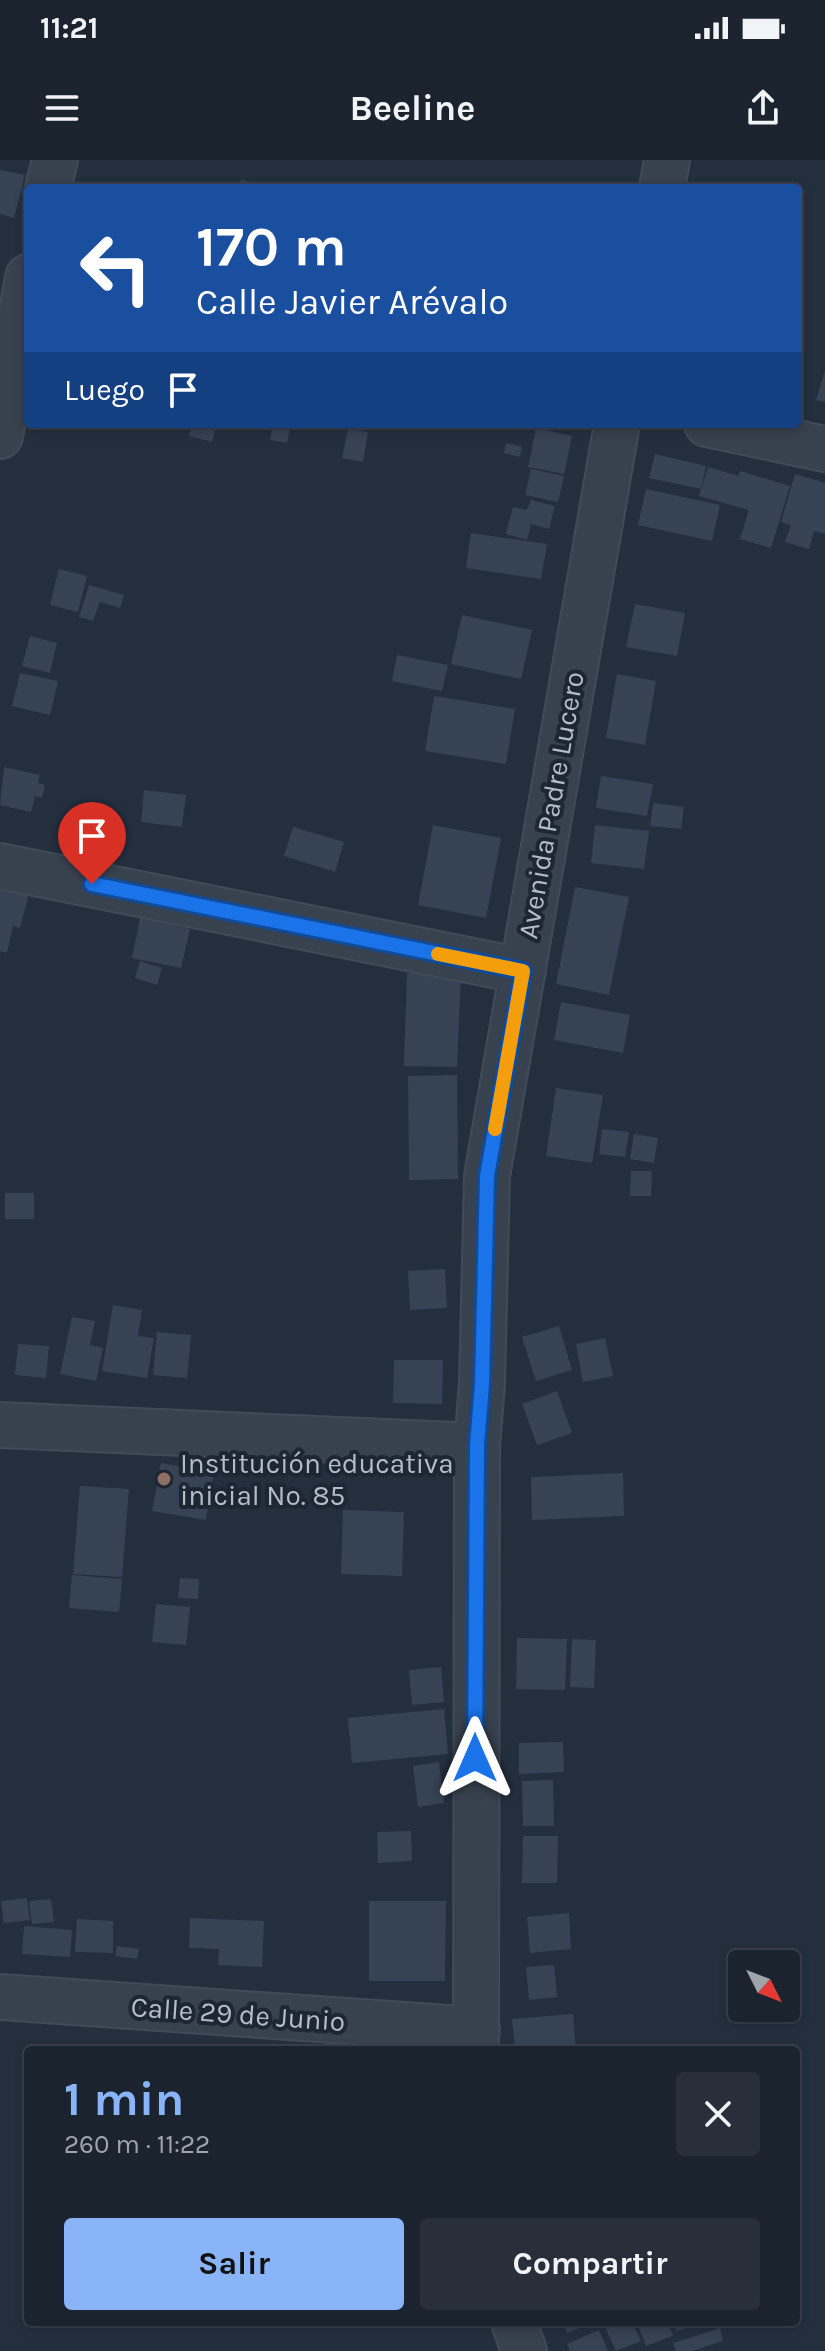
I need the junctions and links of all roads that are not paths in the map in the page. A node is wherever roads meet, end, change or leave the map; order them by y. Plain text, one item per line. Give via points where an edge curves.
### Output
1 (55, 160) edge
2 (667, 160) edge
3 (49, 184) edge
4 (663, 184) edge
5 (0, 273) edge
6 (24, 277) edge
7 (24, 301) edge
8 (616, 428) edge
9 (726, 428) edge
10 (0, 436) edge
11 (825, 449) edge
12 (0, 866) edge
13 (523, 971) junction
14 (0, 1425) edge
15 (477, 1446) junction
16 (0, 1997) edge
17 (477, 2040) edge
18 (515, 2326) edge
19 (524, 2351) edge

1 - 3 street
2 - 4 street
5 - 6 street
7 - 10 street
8 - 13 street, Avenida Padre Lucero
9 - 11 street
12 - 13 street
13 - 15 street, Avenida Padre Lucero via 487,1176
14 - 15 street
15 - 17 street, Avenida Padre Lucero
16 - 17 street, Calle 29 de Junio
18 - 19 street

